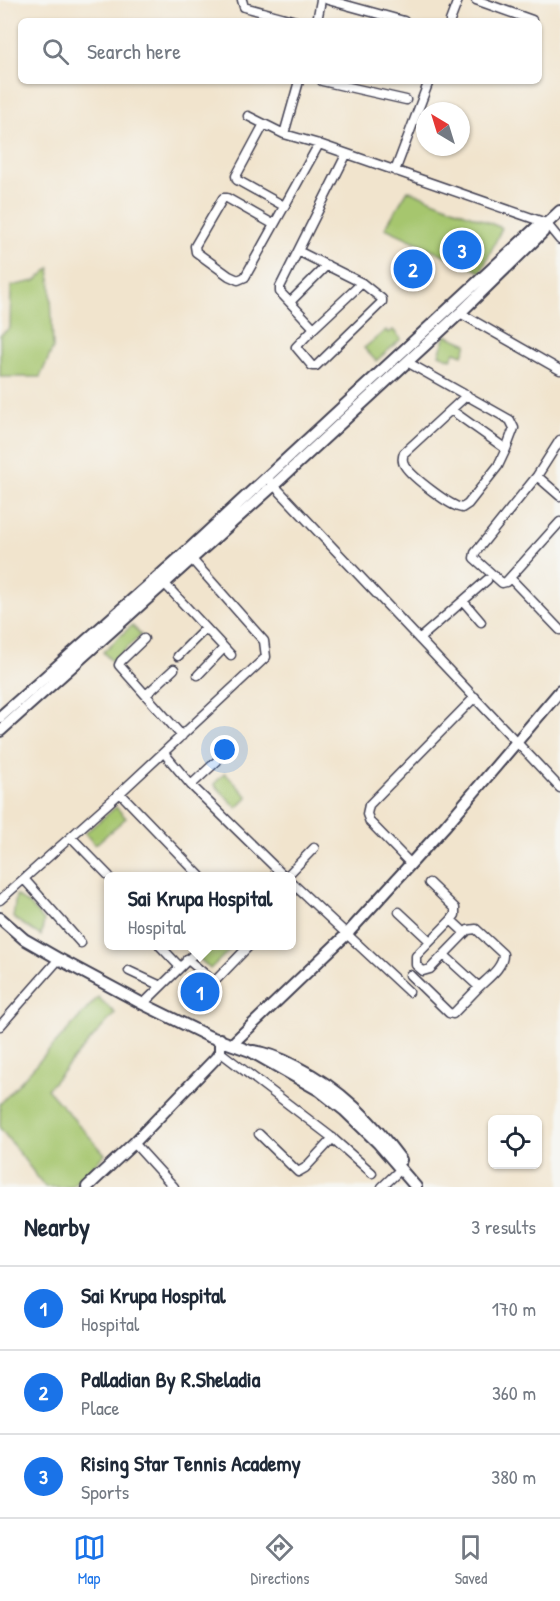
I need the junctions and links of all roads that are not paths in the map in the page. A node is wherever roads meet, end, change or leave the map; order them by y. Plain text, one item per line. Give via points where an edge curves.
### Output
1 (242, 0) edge
2 (321, 0) edge
3 (328, 0) edge
4 (458, 0) edge
5 (476, 0) edge
6 (284, 18) edge
7 (318, 18) edge
8 (393, 18) edge
9 (451, 18) edge
10 (526, 18) edge
11 (298, 84) edge
12 (335, 84) edge
13 (428, 84) edge
14 (406, 100) dead end
15 (248, 116) dead end
16 (264, 124) junction
17 (284, 134) junction
18 (319, 144) junction
19 (346, 154) junction
20 (395, 171) junction
21 (284, 206) junction
22 (560, 211) edge
23 (273, 224) junction
24 (545, 225) junction
25 (560, 240) edge
26 (298, 251) junction
27 (327, 266) junction
28 (362, 283) junction
29 (290, 302) junction
30 (460, 314) junction
31 (314, 328) junction
32 (407, 362) junction
33 (560, 370) edge
34 (467, 395) junction
35 (451, 410) junction
36 (560, 440) edge
37 (506, 449) junction
38 (537, 476) junction
39 (270, 481) junction
40 (560, 496) edge
41 (560, 522) edge
42 (188, 556) junction
43 (487, 580) dead end
44 (514, 582) dead end
45 (164, 583) junction
46 (463, 601) junction
47 (481, 622) dead end
48 (206, 628) junction
49 (560, 630) edge
50 (144, 639) dead end
51 (419, 639) junction
52 (224, 648) junction
53 (231, 655) dead end
54 (178, 656) dead end
55 (174, 669) dead end
56 (198, 675) dead end
57 (560, 692) edge
58 (146, 696) junction
59 (474, 697) junction
60 (0, 717) edge
61 (0, 730) edge
62 (182, 736) junction
63 (517, 742) junction
64 (164, 753) junction
65 (217, 761) dead end
66 (191, 785) junction
67 (560, 788) edge
68 (120, 793) junction
69 (71, 837) junction
70 (314, 848) dead end
71 (411, 864) junction
72 (105, 872) edge
73 (196, 872) edge
74 (278, 872) edge
75 (285, 872) edge
76 (24, 879) junction
77 (429, 883) dead end
78 (296, 888) edge
79 (0, 900) edge
80 (399, 912) dead end
81 (0, 918) edge
82 (451, 920) junction
83 (465, 933) junction
84 (346, 935) junction
85 (430, 941) junction
86 (81, 943) dead end
87 (165, 950) edge
88 (197, 950) edge
89 (244, 950) edge
90 (444, 955) junction
91 (58, 959) junction
92 (188, 959) junction
93 (418, 966) junction
94 (180, 967) junction
95 (129, 971) dead end
96 (410, 975) junction
97 (401, 984) junction
98 (161, 986) junction
99 (479, 987) junction
100 (409, 992) dead end
101 (143, 1004) junction
102 (0, 1026) edge
103 (220, 1040) junction
104 (232, 1044) junction
105 (220, 1052) junction
106 (259, 1134) dead end
107 (333, 1138) junction
108 (134, 1143) junction
109 (401, 1169) junction
110 (372, 1173) dead end
111 (88, 1187) edge
112 (174, 1187) edge
113 (382, 1187) edge
114 (416, 1187) edge

1 - 6 street via 244,8
2 - 7 street
3 - 8 street
4 - 9 street
5 - 10 street
11 - 17 street
12 - 14 street
13 - 20 street
15 - 16 street
16 - 17 street
16 - 21 street via 236,176
17 - 18 street
18 - 19 street
18 - 21 street
19 - 20 street
19 - 26 street
20 - 24 street
21 - 23 street
22 - 24 street
23 - 23 street via 245,277 238,280 196,252 195,246 223,198
24 - 25 street
24 - 30 street via 543,232
24 - 39 street via 538,226
26 - 27 street
26 - 29 street via 280,287
27 - 28 street
27 - 29 street
28 - 31 street
28 - 31 street via 382,302 312,366 296,347
29 - 31 street
30 - 32 street
30 - 33 street
32 - 34 street
32 - 39 street
34 - 35 street
34 - 37 street via 513,423
35 - 37 street
35 - 37 street via 402,459 410,472 456,508 468,504 498,466
36 - 38 street
38 - 40 street
38 - 41 street via 474,558 502,583 506,582
39 - 42 street
39 - 51 street
42 - 45 street
42 - 60 street
42 - 62 street via 264,641 266,657
43 - 46 street
44 - 49 street
45 - 48 street
45 - 61 street
46 - 47 street
46 - 51 street
48 - 52 street
48 - 54 street
50 - 58 street via 120,666
51 - 59 street
52 - 53 street
52 - 56 street
55 - 58 street
57 - 63 street
58 - 62 street
59 - 63 street
59 - 71 street via 369,805 370,822
62 - 64 street
63 - 67 street
63 - 71 street
64 - 66 street
64 - 68 street
65 - 66 street
66 - 74 street
68 - 69 street
68 - 73 street
69 - 72 street
69 - 76 street
70 - 75 street
71 - 84 street
76 - 79 street
76 - 86 street
77 - 82 street via 454,908
78 - 84 street
80 - 85 street
81 - 91 street via 24,939
82 - 83 street
82 - 85 street
83 - 90 street
83 - 99 street via 476,929 503,954 500,966
84 - 97 street
84 - 104 street
85 - 93 street via 416,956
87 - 94 street
88 - 92 street
89 - 92 street via 216,980
90 - 93 street via 426,971
90 - 99 street
91 - 101 street
91 - 102 street
92 - 94 street
93 - 96 street
94 - 98 street
95 - 98 street
96 - 97 street
96 - 99 street via 453,1014
97 - 100 street
98 - 101 street
101 - 103 street
103 - 104 street
103 - 105 street
104 - 109 street via 288,1062 340,1094 386,1139 402,1161
105 - 107 street
105 - 108 street
106 - 107 street via 298,1172
107 - 110 street
108 - 111 street
108 - 112 street
109 - 113 street
109 - 114 street

